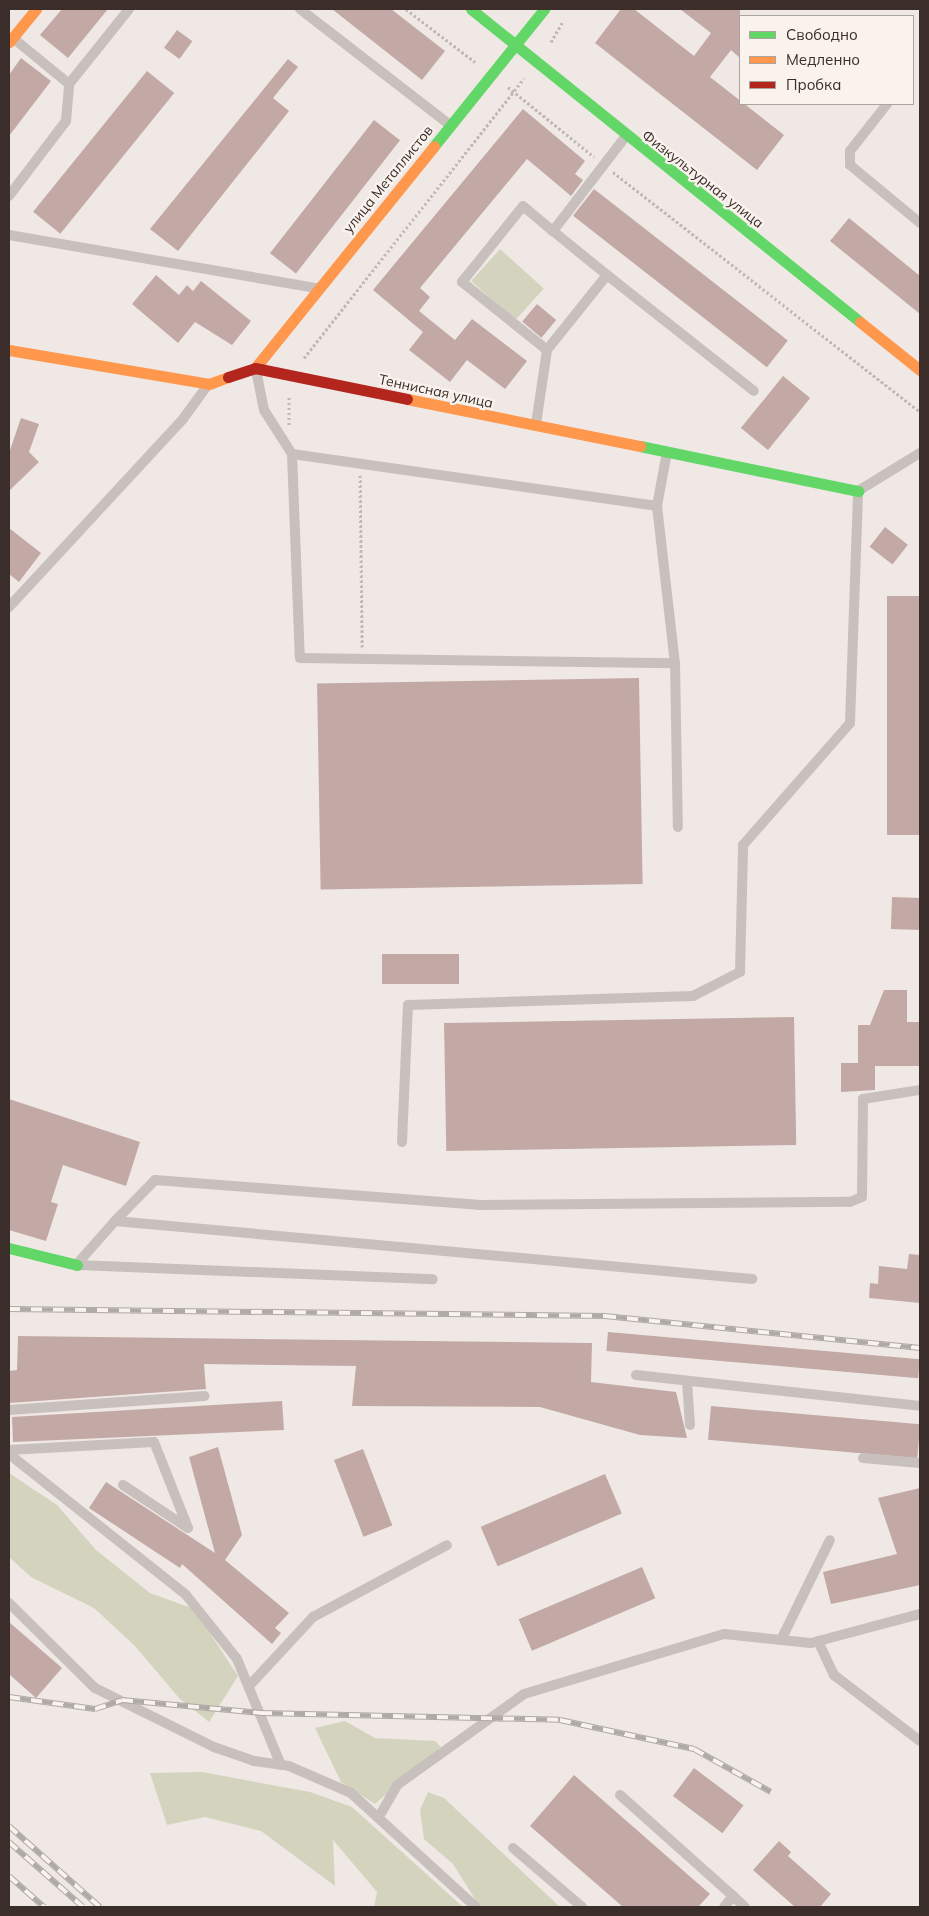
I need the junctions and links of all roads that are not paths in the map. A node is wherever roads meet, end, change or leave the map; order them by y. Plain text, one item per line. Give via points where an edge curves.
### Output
1 (36, 9) edge
2 (129, 9) edge
3 (300, 9) edge
4 (471, 9) edge
5 (544, 9) edge
6 (10, 40) edge
7 (515, 45) junction
8 (69, 84) junction
9 (886, 105) edge
10 (450, 125) junction
11 (625, 136) junction
12 (9, 196) edge
13 (920, 223) edge
14 (553, 231) junction
15 (9, 235) edge
16 (607, 275) junction
17 (320, 288) junction
18 (9, 350) edge
19 (547, 350) junction
20 (255, 368) junction
21 (920, 370) edge
22 (209, 384) junction
23 (754, 391) dead end
24 (536, 427) junction
25 (667, 452) junction
26 (920, 453) edge
27 (292, 454) junction
28 (858, 491) junction
29 (657, 506) junction
30 (9, 607) edge
31 (674, 663) junction
32 (678, 827) dead end
33 (920, 1090) edge
34 (402, 1142) dead end
35 (115, 1221) junction
36 (9, 1248) edge
37 (77, 1265) junction
38 (433, 1280) dead end
39 (752, 1280) dead end
40 (636, 1375) dead end
41 (687, 1381) junction
42 (205, 1396) dead end
43 (920, 1406) edge
44 (9, 1410) edge
45 (690, 1425) dead end
46 (9, 1450) edge
47 (9, 1454) edge
48 (863, 1458) dead end
49 (920, 1463) edge
50 (123, 1485) dead end
51 (830, 1540) dead end
52 (447, 1545) dead end
53 (9, 1603) edge
54 (920, 1614) edge
55 (781, 1640) junction
56 (818, 1642) junction
57 (249, 1686) junction
58 (920, 1741) edge
59 (281, 1765) junction
60 (620, 1795) dead end
61 (380, 1815) junction
62 (513, 1848) dead end
63 (733, 1896) junction
64 (476, 1907) edge
65 (582, 1907) edge
66 (724, 1907) edge
67 (745, 1907) edge

1 - 6 street
2 - 8 lane
3 - 10 lane
4 - 7 street, Физкультурная улица
5 - 7 street, улица Металлистов
6 - 8 lane
7 - 10 street, улица Металлистов
7 - 11 street, Физкультурная улица
8 - 12 lane via 66,121
9 - 13 lane via 850,151 850,165
10 - 17 street, улица Металлистов
11 - 14 lane
11 - 21 street, Физкультурная улица
14 - 16 lane
14 - 19 lane via 523,206 462,282
15 - 17 lane
16 - 19 lane
16 - 23 lane
17 - 20 street, улица Металлистов
18 - 22 street
19 - 24 lane
20 - 22 street
20 - 24 street, Теннисная улица
20 - 27 lane via 264,410
22 - 30 lane via 183,419
24 - 25 street, Теннисная улица
25 - 28 street, Теннисная улица
25 - 29 lane
26 - 28 lane
27 - 29 lane
27 - 31 lane via 300,658
28 - 34 lane via 850,723 743,845 740,972 693,996 408,1005
29 - 31 lane
31 - 32 lane
33 - 35 lane via 863,1099 862,1197 850,1202 478,1205 155,1180
35 - 37 lane
35 - 39 lane
36 - 37 street
37 - 38 lane
40 - 41 lane
41 - 43 lane
41 - 45 lane
42 - 44 lane
46 - 50 lane via 154,1442 188,1528
47 - 57 lane via 186,1594 237,1659
48 - 49 lane
51 - 55 lane
52 - 57 lane via 313,1617
53 - 59 lane via 95,1688 214,1747 254,1761
54 - 56 lane
55 - 56 lane
55 - 61 lane via 724,1634 524,1694 398,1785
56 - 58 lane via 834,1675
57 - 59 lane
59 - 61 lane via 351,1793
60 - 63 lane
61 - 64 lane
62 - 65 lane
63 - 66 lane
63 - 67 lane

